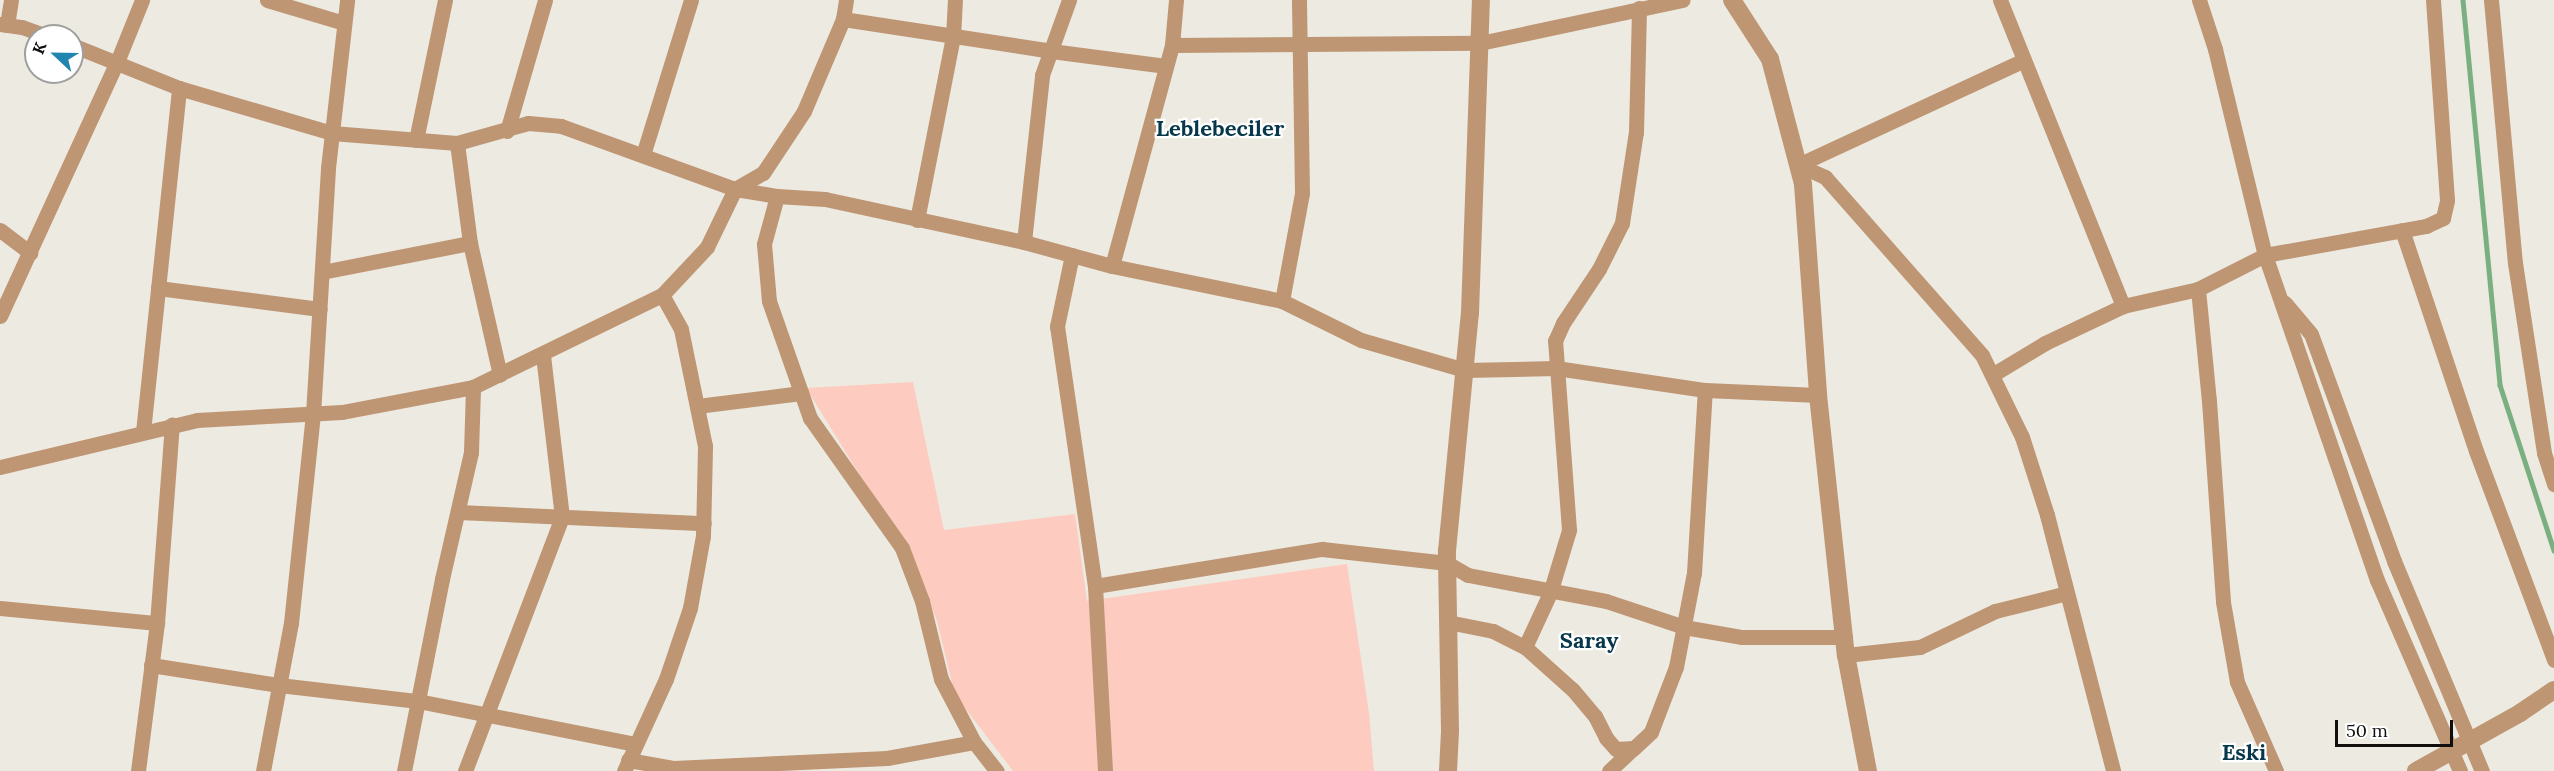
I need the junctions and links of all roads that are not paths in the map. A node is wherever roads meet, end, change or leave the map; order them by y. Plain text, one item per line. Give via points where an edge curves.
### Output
1 (11, 0) edge
2 (142, 0) edge
3 (267, 0) edge
4 (347, 0) edge
5 (445, 0) edge
6 (545, 0) edge
7 (691, 0) edge
8 (846, 0) edge
9 (955, 0) edge
10 (1069, 0) edge
11 (1176, 0) edge
12 (1299, 0) edge
13 (1481, 0) edge
14 (1682, 0) edge
15 (1732, 0) edge
16 (2000, 0) edge
17 (2199, 0) edge
18 (2433, 0) edge
19 (2491, 0) edge
20 (1640, 8) junction
21 (843, 19) junction
22 (344, 23) junction
23 (3, 25) edge
24 (24, 28) edge
25 (953, 37) junction
26 (1480, 43) junction
27 (1298, 44) junction
28 (1172, 45) junction
29 (84, 50) edge
30 (1051, 51) junction
31 (2024, 60) junction
32 (117, 62) junction
33 (1166, 66) junction
34 (179, 88) junction
35 (507, 131) junction
36 (332, 133) junction
37 (416, 141) junction
38 (457, 143) junction
39 (643, 155) junction
40 (1798, 165) junction
41 (735, 189) junction
42 (777, 196) junction
43 (917, 220) junction
44 (0, 230) edge
45 (2402, 230) junction
46 (1024, 242) junction
47 (470, 243) junction
48 (30, 253) junction
49 (1072, 255) junction
50 (2265, 255) junction
51 (1112, 266) junction
52 (322, 272) junction
53 (158, 288) junction
54 (2198, 288) junction
55 (662, 295) junction
56 (2280, 296) junction
57 (1282, 301) junction
58 (2123, 306) junction
59 (320, 309) junction
60 (0, 316) edge
61 (543, 356) junction
62 (1556, 368) junction
63 (1465, 370) junction
64 (500, 375) junction
65 (1992, 375) junction
66 (473, 387) junction
67 (1705, 390) junction
68 (801, 393) junction
69 (1818, 395) junction
70 (697, 406) junction
71 (314, 414) junction
72 (172, 425) junction
73 (143, 432) junction
74 (2549, 450) edge
75 (0, 467) edge
76 (2554, 484) edge
77 (458, 512) junction
78 (562, 517) junction
79 (704, 523) junction
80 (1447, 563) junction
81 (1095, 586) junction
82 (1550, 592) junction
83 (2067, 593) junction
84 (0, 608) edge
85 (1448, 622) junction
86 (157, 623) junction
87 (1684, 627) junction
88 (1846, 646) junction
89 (1525, 647) junction
90 (2554, 660) edge
91 (151, 665) junction
92 (279, 686) junction
93 (2554, 690) edge
94 (418, 701) junction
95 (485, 716) junction
96 (2470, 740) junction
97 (974, 742) junction
98 (636, 744) junction
99 (1634, 748) junction
100 (2452, 751) junction
101 (626, 765) edge
102 (138, 771) edge
103 (263, 771) edge
104 (404, 771) edge
105 (465, 771) edge
106 (997, 771) edge
107 (1105, 771) edge
108 (1448, 771) edge
109 (1609, 771) edge
110 (1868, 771) edge
111 (2113, 771) edge
112 (2276, 771) edge
113 (2416, 771) edge
114 (2460, 771) edge
115 (2482, 771) edge

1 - 23 street
2 - 32 street
3 - 22 street
4 - 22 street
5 - 37 street
6 - 35 street
7 - 39 street
8 - 21 street
9 - 25 street
10 - 30 street
11 - 28 street
12 - 27 street
13 - 26 street
14 - 20 street
15 - 40 street via 1770,59
16 - 31 street
17 - 50 street via 2215,49
18 - 45 street via 2447,200 2443,218
19 - 74 street via 2515,263
20 - 26 street
20 - 62 street via 1636,132 1622,223 1599,268 1563,323 1555,341
21 - 25 street
21 - 41 street via 804,111 763,173
22 - 36 street
23 - 24 street
25 - 30 street
25 - 43 street
26 - 27 street
26 - 63 street
27 - 28 street
27 - 57 street via 1302,193
28 - 33 street
29 - 32 street
30 - 33 street
30 - 46 street via 1042,75
31 - 40 street
31 - 58 street
32 - 34 street
32 - 48 street
33 - 51 street
34 - 36 street
34 - 53 street
35 - 38 street
35 - 39 street via 528,123 561,126
36 - 37 street
36 - 52 street
37 - 38 street
38 - 47 street
39 - 41 street
40 - 65 street via 1826,177 1982,355
40 - 69 street via 1803,184
41 - 42 street
41 - 55 street via 707,247
42 - 43 street via 825,199
42 - 68 street via 765,244 769,301
43 - 46 street
44 - 48 street
45 - 50 street
45 - 90 street via 2476,451
46 - 49 street
47 - 52 street
47 - 64 street
48 - 60 street
49 - 51 street
49 - 81 street via 1058,326
50 - 54 street
50 - 56 street
51 - 57 street
52 - 59 street
53 - 59 street
53 - 73 street
54 - 58 street
54 - 112 street via 2223,603 2236,682
55 - 61 street
55 - 70 street via 681,329
56 - 96 street via 2311,334 2394,561
56 - 100 street via 2376,580
57 - 63 street via 1361,340
58 - 65 street
59 - 71 street
61 - 64 street
61 - 78 street
62 - 63 street
62 - 67 street
62 - 82 street via 1569,530
63 - 80 street
64 - 66 street
65 - 83 street via 2022,437
66 - 71 street
66 - 77 street via 471,452
67 - 69 street
67 - 87 street via 1694,573
68 - 70 street
68 - 97 street via 810,418 902,548 922,601 941,679
69 - 88 street
70 - 79 street via 705,446
71 - 72 street via 197,420
71 - 92 street via 291,623
72 - 73 street
72 - 86 street
73 - 75 street
74 - 76 street
77 - 78 street
77 - 94 street
78 - 79 street
78 - 95 street
79 - 98 street via 690,608 666,679
80 - 81 street via 1322,549
80 - 82 street via 1468,575
80 - 85 street
81 - 107 street
82 - 87 street via 1606,601
82 - 89 street
83 - 88 street via 1995,611 1920,647
83 - 111 street
84 - 86 street
85 - 89 street via 1494,631
85 - 108 street
86 - 91 street
87 - 88 street via 1742,637
87 - 99 street via 1676,667 1652,732
88 - 110 street
89 - 99 street via 1573,690 1616,749
91 - 92 street
91 - 102 street
92 - 94 street
92 - 103 street
93 - 96 street
94 - 95 street
94 - 104 street
95 - 98 street
95 - 105 street
96 - 100 street
96 - 115 street
97 - 101 street via 875,759 674,768
97 - 106 street
98 - 101 street
99 - 109 street
100 - 113 street
100 - 114 street

